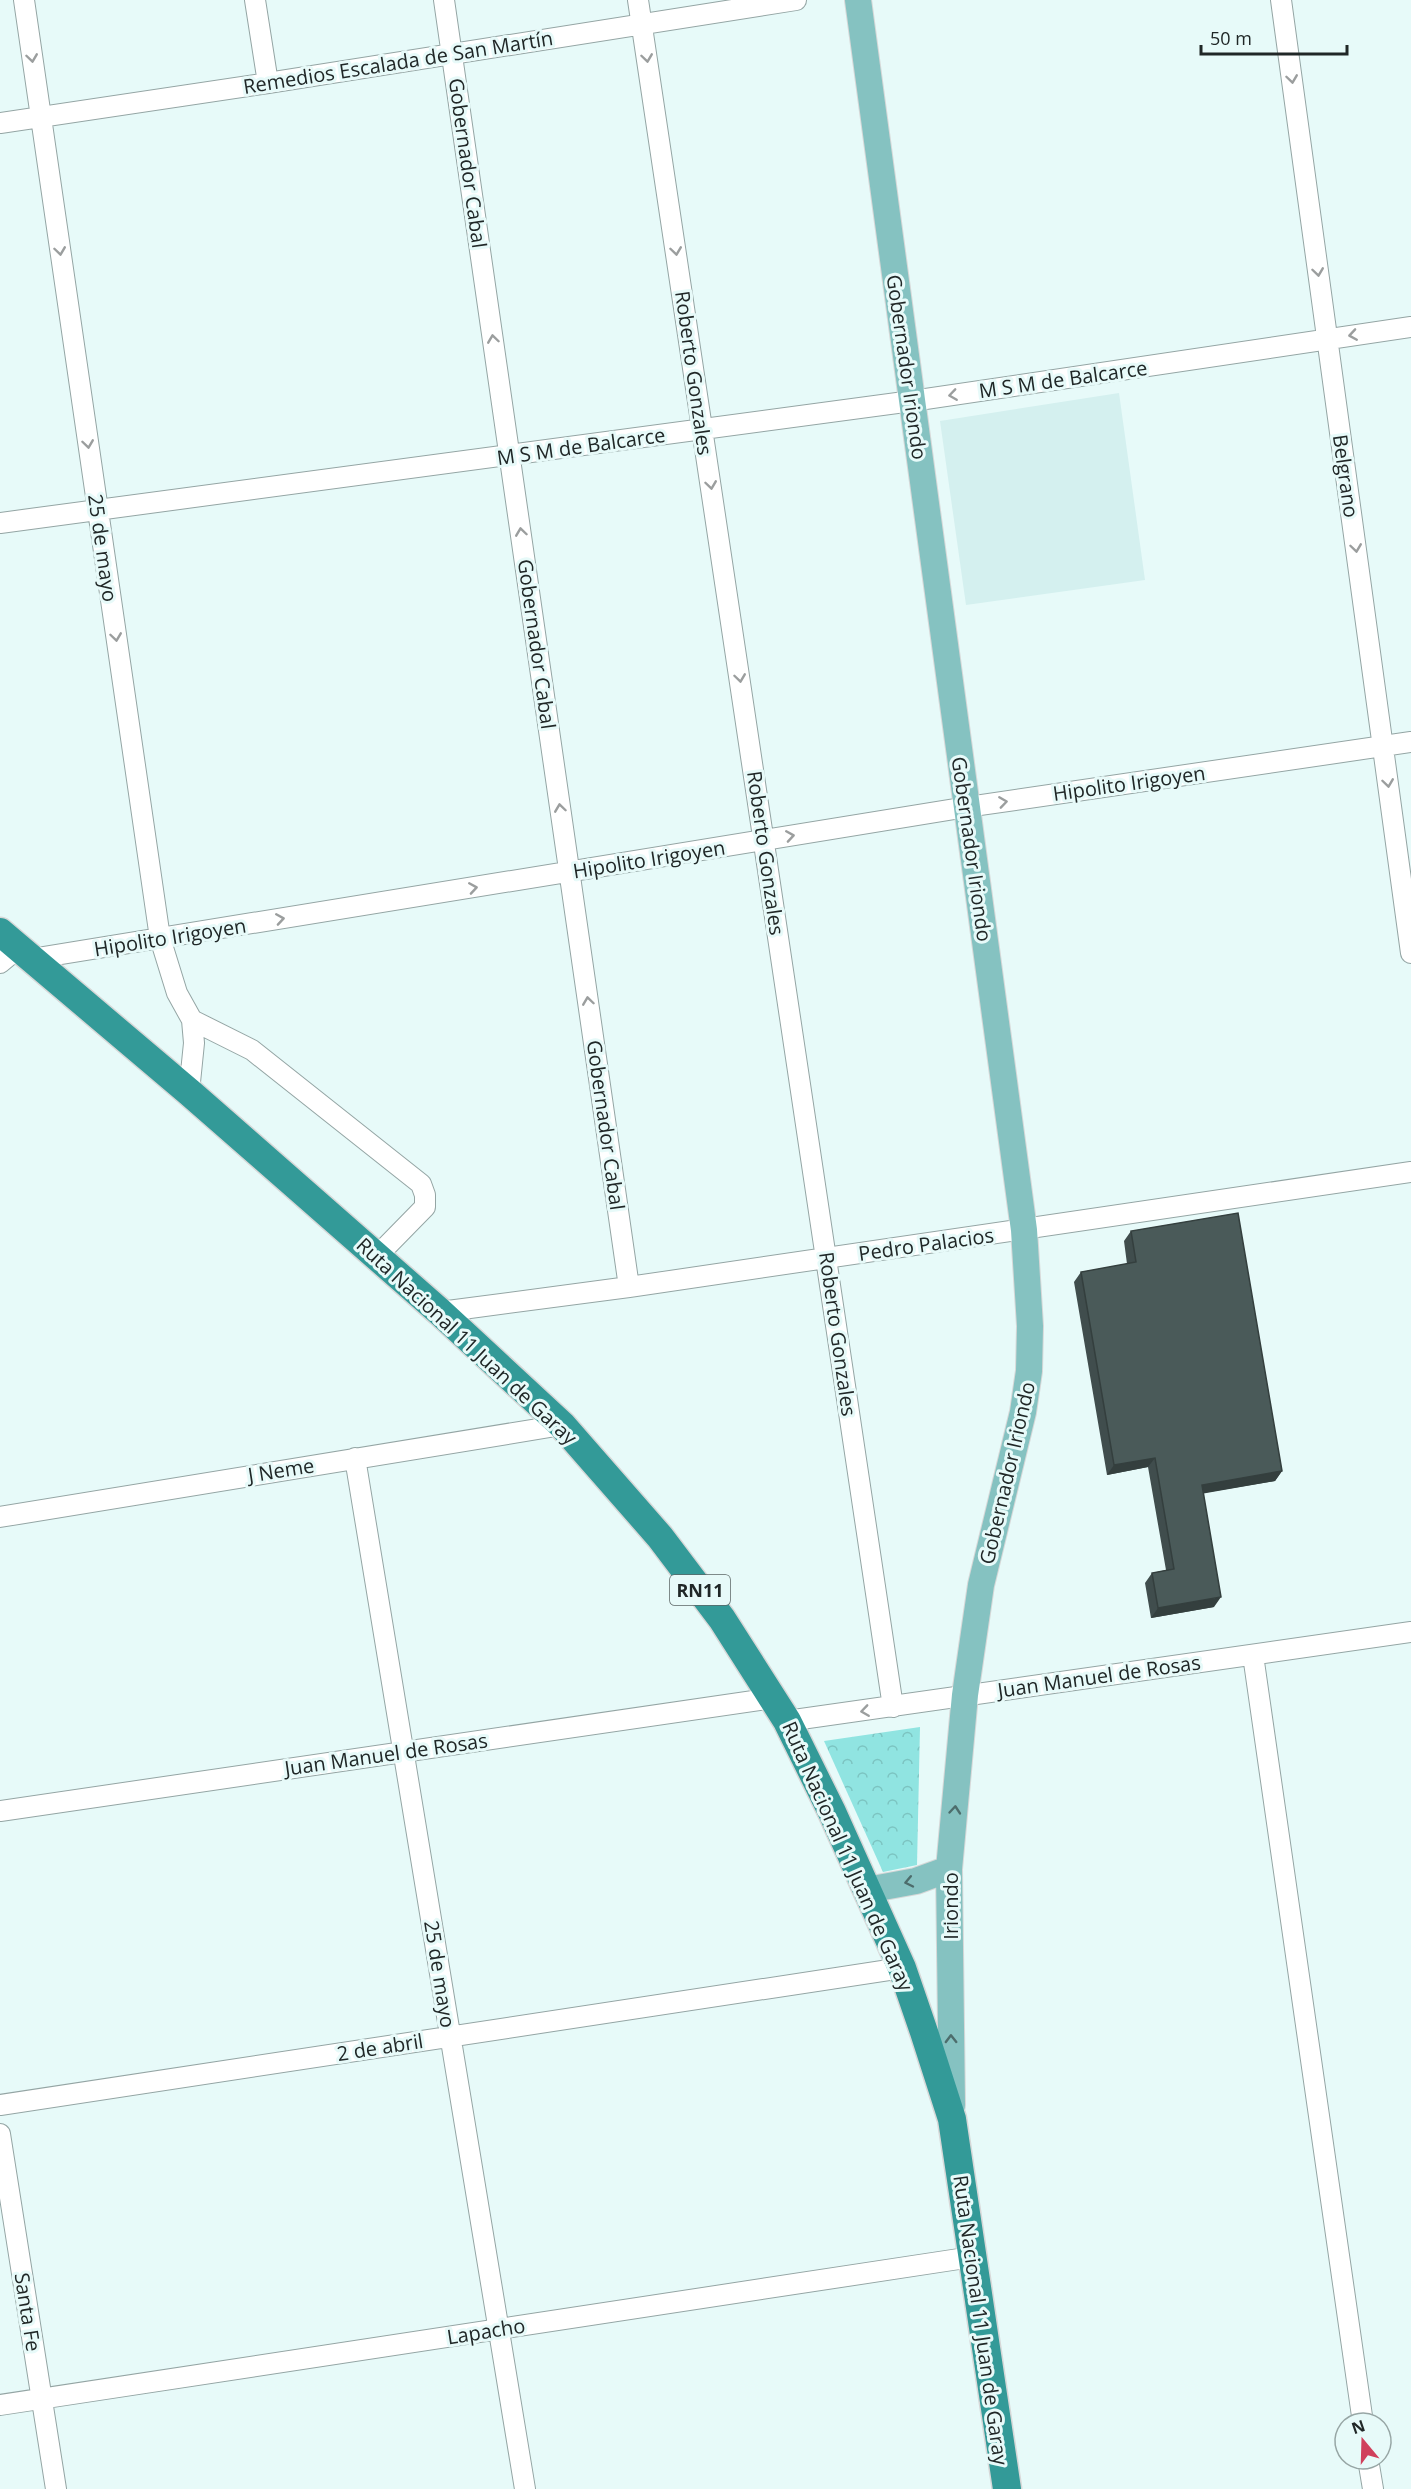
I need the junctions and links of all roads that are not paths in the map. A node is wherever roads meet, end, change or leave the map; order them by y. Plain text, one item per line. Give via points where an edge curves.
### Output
1 (24, 0) edge
2 (255, 0) edge
3 (444, 0) edge
4 (639, 0) edge
5 (796, 0) edge
6 (858, 0) edge
7 (1281, 0) edge
8 (642, 24) junction
9 (452, 53) junction
10 (268, 83) junction
11 (40, 116) junction
12 (0, 123) edge
13 (1411, 327) edge
14 (1328, 339) junction
15 (912, 401) junction
16 (703, 430) junction
17 (510, 456) junction
18 (98, 510) junction
19 (0, 523) edge
20 (1411, 742) edge
21 (1383, 746) junction
22 (967, 807) junction
23 (764, 841) junction
24 (570, 872) junction
25 (160, 938) junction
26 (12, 950) edge
27 (1411, 953) edge
28 (192, 1020) junction
29 (189, 1092) junction
30 (1411, 1172) edge
31 (1024, 1230) junction
32 (377, 1256) junction
33 (826, 1258) junction
34 (629, 1287) junction
35 (440, 1312) junction
36 (562, 1425) junction
37 (355, 1458) junction
38 (0, 1516) edge
39 (1411, 1632) edge
40 (1253, 1654) junction
41 (965, 1695) junction
42 (893, 1707) junction
43 (780, 1710) junction
44 (404, 1752) junction
45 (0, 1811) edge
46 (950, 1869) junction
47 (867, 1890) junction
48 (902, 1968) junction
49 (450, 2036) junction
50 (0, 2105) edge
51 (952, 2119) junction
52 (0, 2134) edge
53 (972, 2257) junction
54 (499, 2329) junction
55 (42, 2400) junction
56 (0, 2405) edge
57 (1361, 2411) edge
58 (1370, 2471) edge
59 (56, 2489) edge
60 (525, 2489) edge
61 (1007, 2489) edge
62 (1373, 2489) edge

1 -> 11 street, 25 de mayo
2 - 10 street
3 - 9 street, Gobernador Cabal
4 - 8 street, Roberto Gonzales
5 - 8 street, Remedios Escalada de San Martín
6 - 15 main road, Gobernador Iriondo
7 -> 14 street, Belgrano
8 - 9 street, Remedios Escalada de San Martín
8 -> 16 street, Roberto Gonzales
9 - 10 street, Remedios Escalada de San Martín
17 -> 9 street, Gobernador Cabal
10 - 11 street, Remedios Escalada de San Martín
11 - 12 street, Remedios Escalada de San Martín
11 -> 18 street, 25 de mayo
13 -> 14 street, M S M de Balcarce
14 -> 15 street, M S M de Balcarce
14 -> 21 street, Belgrano
15 - 16 street, M S M de Balcarce
15 - 22 main road, Gobernador Iriondo
16 - 17 street, M S M de Balcarce
16 -> 23 street, Roberto Gonzales
17 - 18 street, M S M de Balcarce
24 -> 17 street, Gobernador Cabal
18 - 19 street, M S M de Balcarce
18 -> 25 street, 25 de mayo
20 - 21 street, Hipolito Irigoyen
22 -> 21 street, Hipolito Irigoyen
21 -> 27 street, Belgrano
23 -> 22 street, Hipolito Irigoyen
22 - 31 main road, Gobernador Iriondo
23 - 24 street, Hipolito Irigoyen
23 - 33 street, Roberto Gonzales
25 -> 24 street, Hipolito Irigoyen
34 -> 24 street, Gobernador Cabal
25 - 26 street, Hipolito Irigoyen
25 - 28 street, 25 de mayo via 177,993
26 - 29 highway, Ruta Nacional 11 Juan de Garay / RN11
28 - 29 street, 25 de mayo
28 - 32 street via 252,1050 421,1184 425,1207
29 - 32 highway, Ruta Nacional 11 Juan de Garay / RN11
30 - 31 street, Pedro Palacios
31 - 33 street, Pedro Palacios
31 - 41 main road, Gobernador Iriondo via 1029,1371 1023,1412 981,1585
32 - 35 highway, Ruta Nacional 11 Juan de Garay / RN11
33 - 34 street, Pedro Palacios
33 - 42 street, Roberto Gonzales
34 - 35 street, Pedro Palacios
35 - 36 highway, Ruta Nacional 11 Juan de Garay / RN11
36 - 37 street, J Neme
36 - 43 highway, Ruta Nacional 11 Juan de Garay / RN11 via 660,1537 722,1619
37 - 38 street, J Neme
37 - 44 street, 25 de mayo
39 - 40 street, Juan Manuel de Rosas
40 - 41 street, Juan Manuel de Rosas
40 - 57 street
41 - 42 street, Juan Manuel de Rosas
46 -> 41 main road, Iriondo
42 -> 43 street, Juan Manuel de Rosas
43 - 44 street, Juan Manuel de Rosas
43 - 47 highway, Ruta Nacional 11 Juan de Garay / RN11
44 - 45 street, Juan Manuel de Rosas
44 - 49 street, 25 de mayo
46 -> 47 main road via 916,1881
51 -> 46 main road, Iriondo
47 - 48 highway, Ruta Nacional 11 Juan de Garay / RN11
48 - 49 street, 2 de abril
48 - 51 highway, Ruta Nacional 11 Juan de Garay / RN11
49 - 50 street, 2 de abril
49 - 54 street, 25 de mayo
51 - 53 highway, Ruta Nacional 11 Juan de Garay / RN11
52 - 55 street, Santa Fe
53 - 54 street, Lapacho
53 - 61 highway, Ruta Nacional 11 Juan de Garay / RN11
54 - 55 street, Lapacho
54 - 60 street, 25 de mayo
55 - 56 street, Lapacho
55 - 59 street, Santa Fe
58 - 62 street

